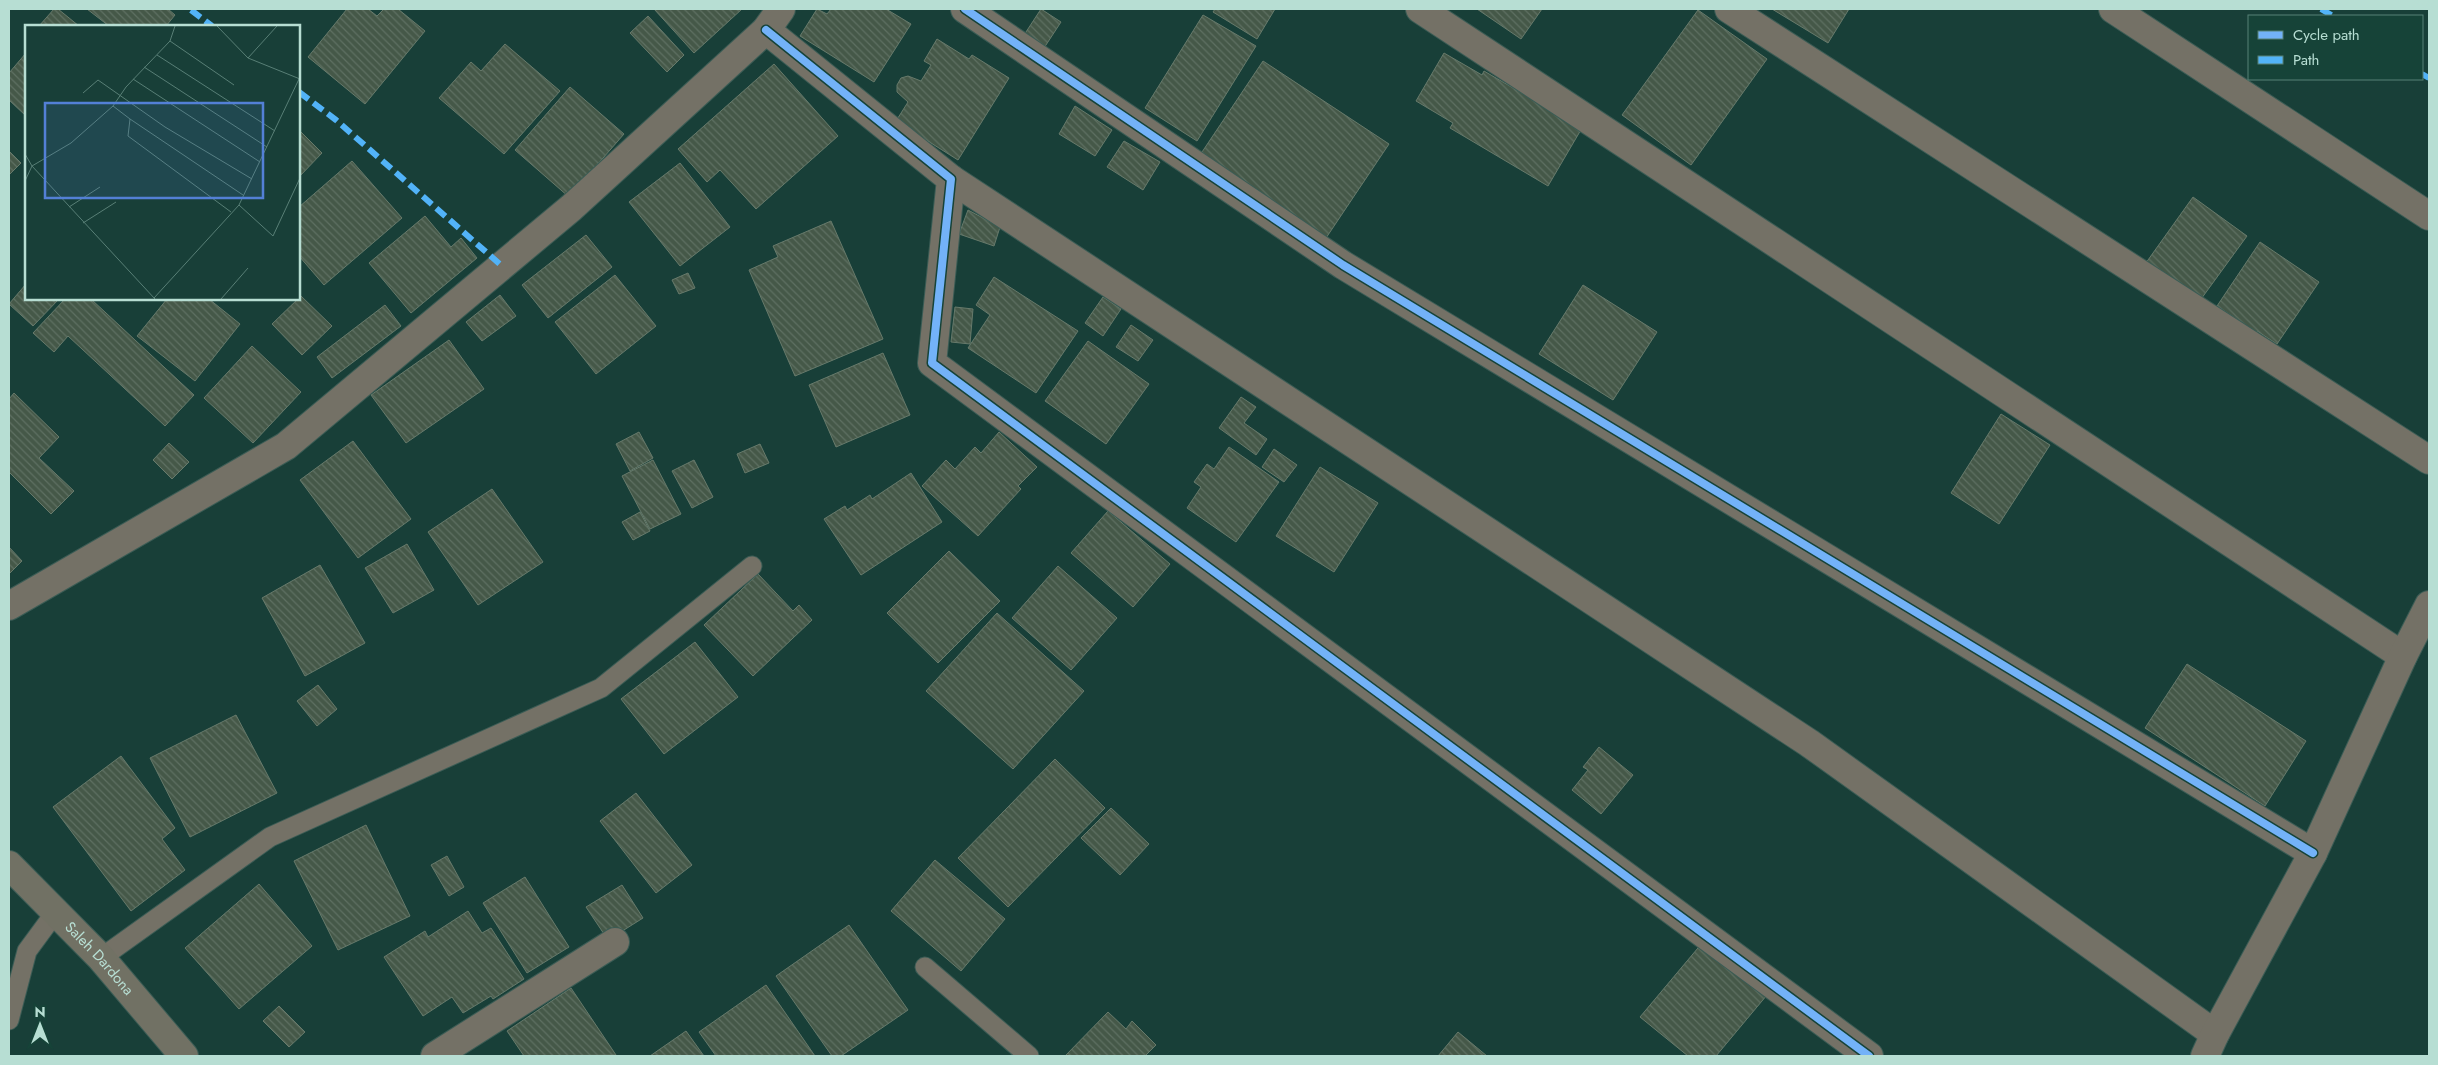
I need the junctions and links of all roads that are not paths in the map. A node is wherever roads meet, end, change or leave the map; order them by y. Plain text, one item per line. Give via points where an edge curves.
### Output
1 (965, 9) edge
2 (1420, 9) edge
3 (1729, 9) edge
4 (2113, 9) edge
5 (774, 19) edge
6 (951, 179) junction
7 (2429, 216) edge
8 (2429, 460) edge
9 (752, 566) dead end
10 (9, 606) edge
11 (2429, 606) edge
12 (2403, 656) junction
13 (2314, 853) junction
14 (9, 865) edge
15 (55, 913) junction
16 (614, 942) dead end
17 (100, 958) junction
18 (925, 968) dead end
19 (9, 1020) edge
20 (2210, 1045) edge
21 (184, 1056) edge
22 (435, 1056) edge
23 (1029, 1056) edge
24 (1869, 1056) edge

1 - 13 street via 1343,265
2 - 12 street
3 - 8 street
4 - 7 street
5 - 6 street
5 - 10 street via 571,208 286,446
6 - 20 street via 1809,743
6 - 24 street via 932,363
9 - 17 lane via 601,688 270,837
11 - 12 street
12 - 13 street
13 - 20 street
14 - 15 street, Saleh Dardona
15 - 17 street, Saleh Dardona
15 - 19 lane via 27,951
16 - 22 street
17 - 21 street, Saleh Dardona
18 - 23 lane

